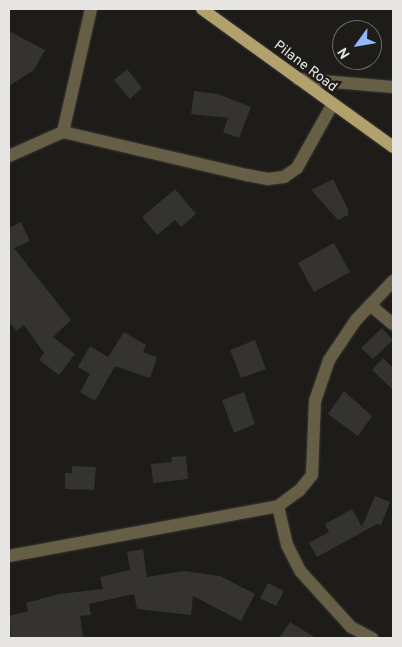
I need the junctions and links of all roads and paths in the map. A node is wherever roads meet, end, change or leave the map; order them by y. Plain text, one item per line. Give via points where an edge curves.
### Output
1 (91, 9) edge
2 (202, 9) edge
3 (298, 79) junction
4 (393, 87) edge
5 (332, 105) junction
6 (62, 132) junction
7 (393, 147) edge
8 (9, 156) edge
9 (393, 281) edge
10 (370, 305) junction
11 (393, 324) edge
12 (278, 506) junction
13 (9, 556) edge
14 (372, 638) edge

1 - 6 street
2 - 3 main road, Pilane Road
3 - 4 street
3 - 5 main road, Pilane Road
5 - 6 street via 297,168 284,176 268,179
5 - 7 main road, Pilane Road
6 - 8 street
9 - 10 street
10 - 11 street
10 - 12 street via 329,360 315,401 312,475 299,491
12 - 13 street
12 - 14 street via 288,545 301,572 351,627

